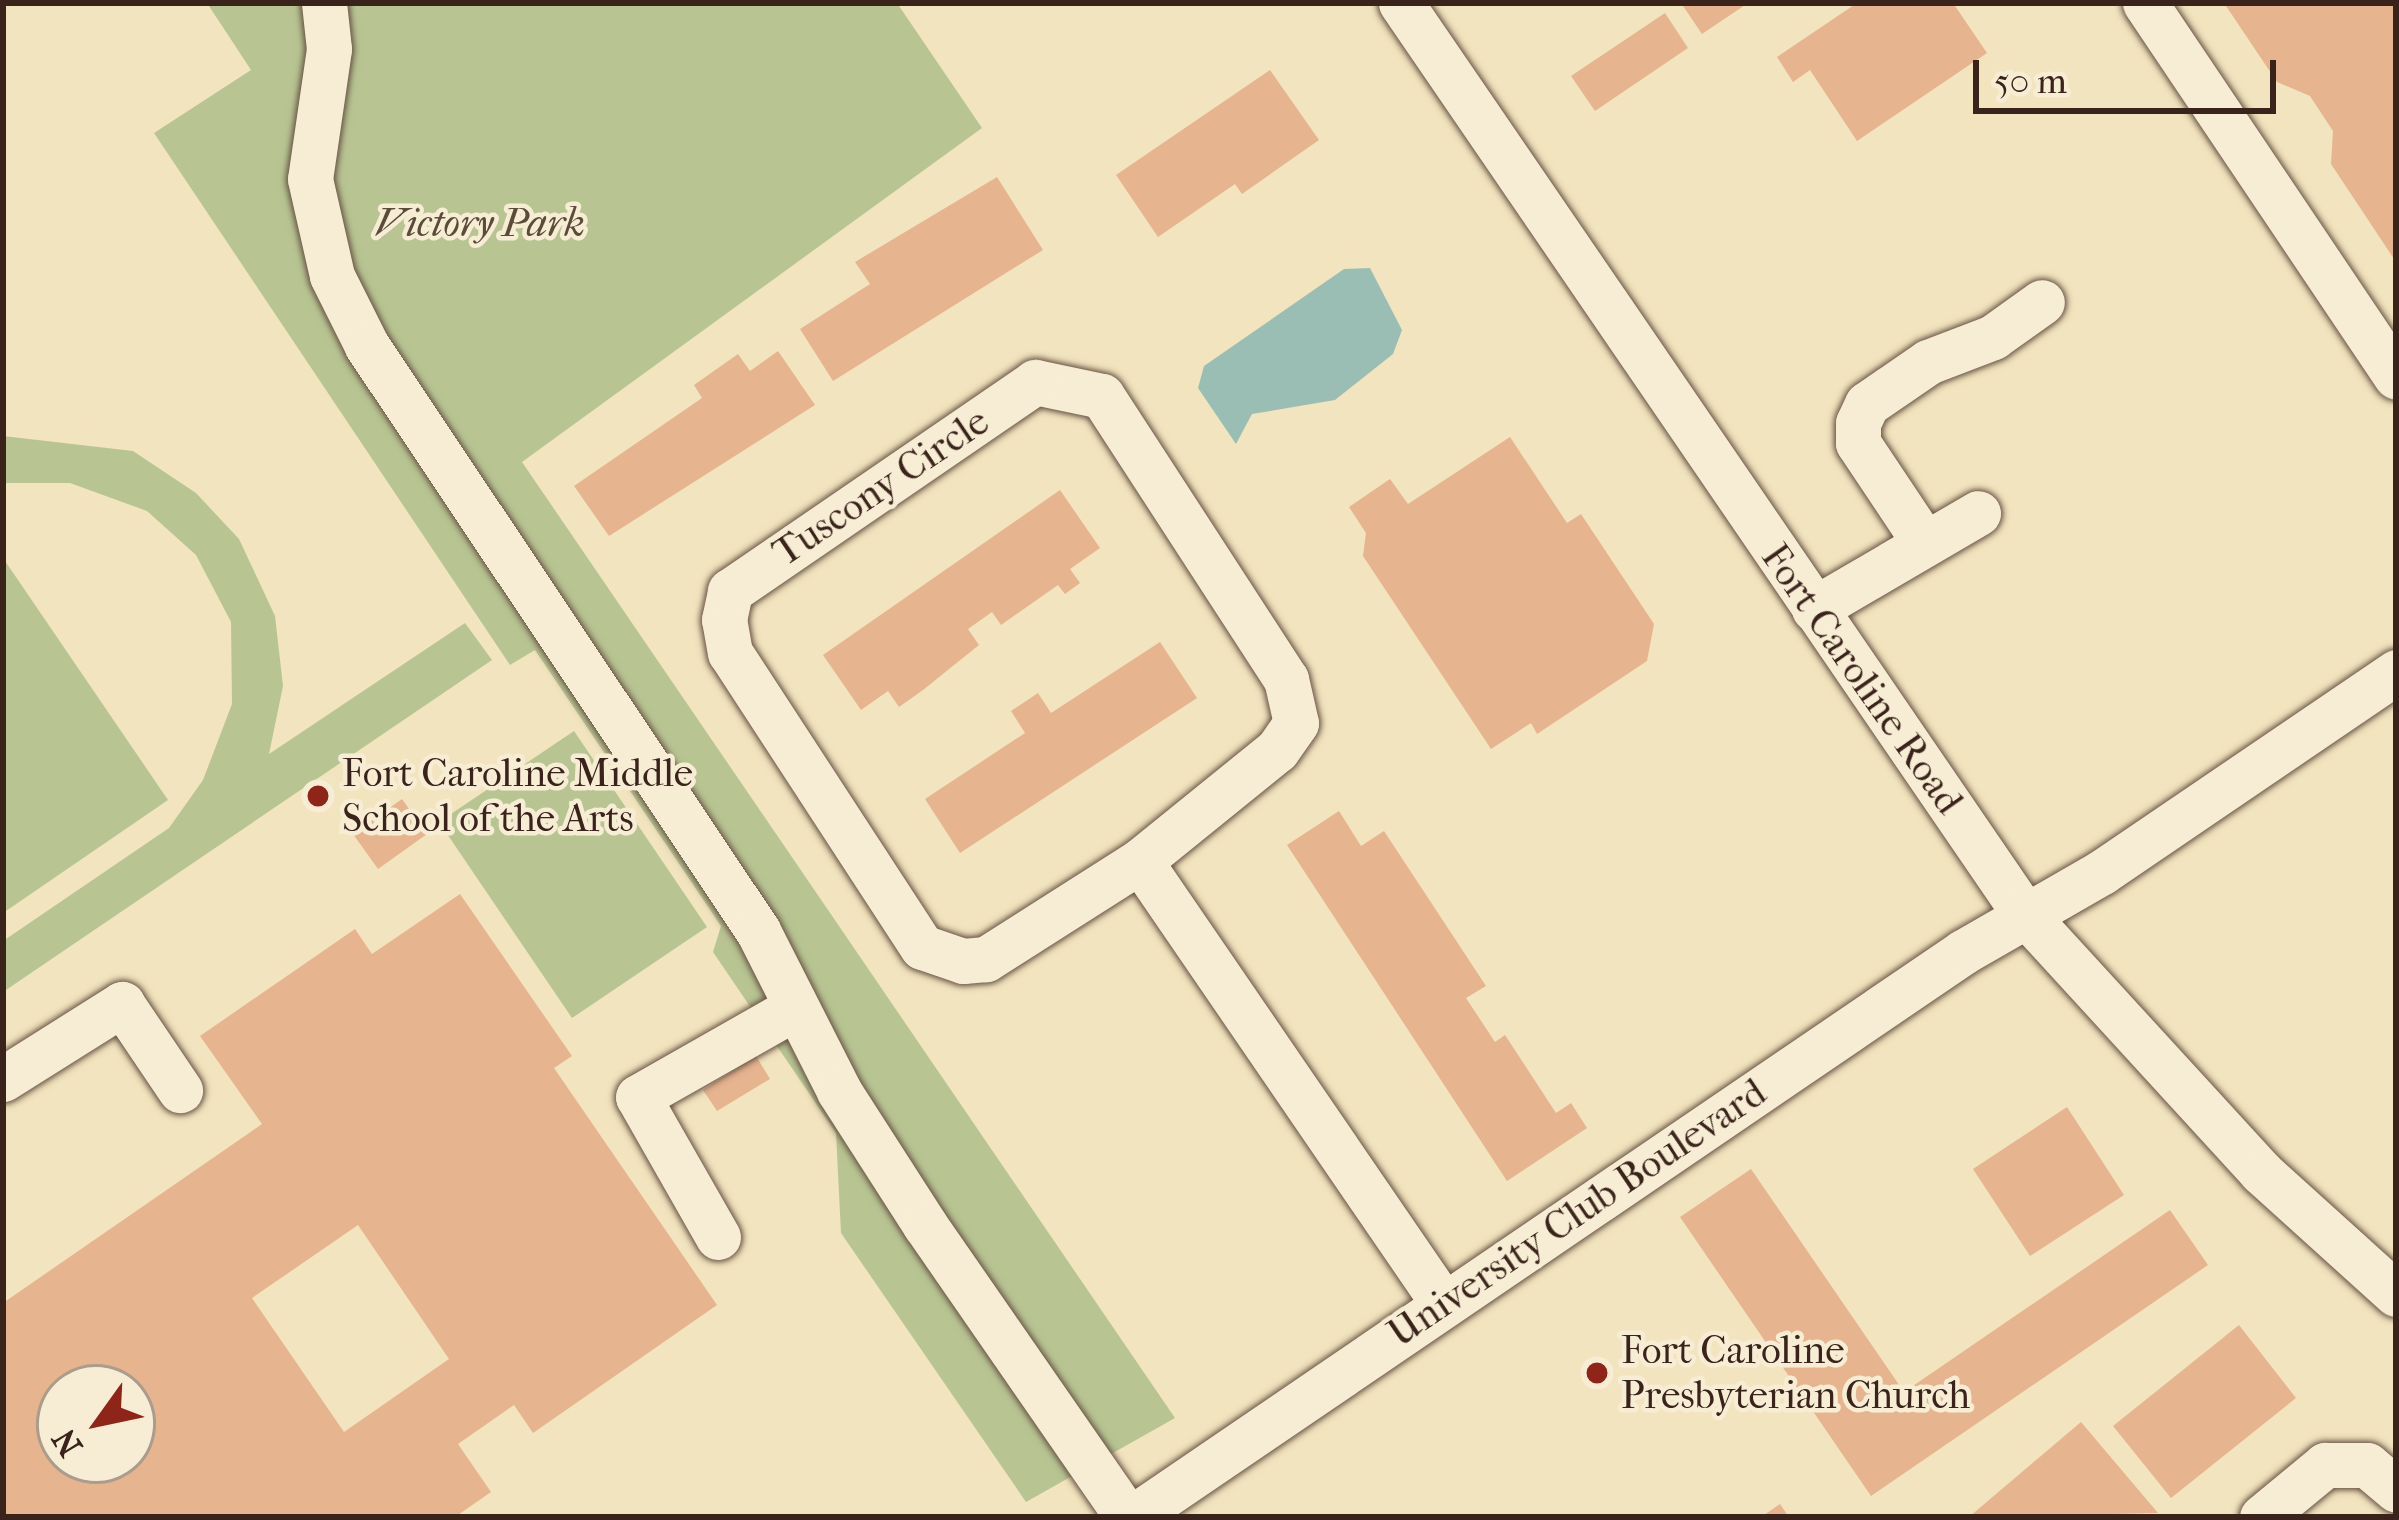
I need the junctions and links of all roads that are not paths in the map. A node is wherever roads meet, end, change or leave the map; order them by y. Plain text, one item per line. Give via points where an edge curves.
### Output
1 (324, 3) edge
2 (1401, 3) edge
3 (2145, 3) edge
4 (2042, 302) dead end
5 (2396, 377) edge
6 (1978, 513) dead end
7 (1924, 542) junction
8 (1814, 609) junction
9 (2396, 672) edge
10 (1140, 861) junction
11 (2023, 912) junction
12 (793, 1009) junction
13 (3, 1079) edge
14 (180, 1090) dead end
15 (718, 1237) dead end
16 (2396, 1294) edge
17 (1444, 1305) junction
18 (2396, 1490) edge
19 (1130, 1517) edge
20 (2262, 1517) edge

1 - 12 street via 329,49 310,179 332,276 367,346 758,931
2 - 8 street, Fort Caroline Road
3 - 5 street
4 - 7 street via 1994,337 1928,362 1867,404 1858,422 1858,443
6 - 7 street
7 - 8 street
8 - 11 street, Fort Caroline Road
9 - 11 street, University Club Boulevard via 2102,872
10 - 10 street, Tuscony Circle via 986,959 963,961 922,947 730,653 730,591 1035,382 1102,396 1286,679 1295,723 1277,750
10 - 17 street
11 - 16 street, Fort Caroline Road via 2261,1172
11 - 17 street, University Club Boulevard
12 - 15 street via 638,1097
12 - 19 street via 925,1226
13 - 14 street via 122,1004
17 - 19 street, University Club Boulevard
18 - 20 street via 2367,1465 2325,1465

